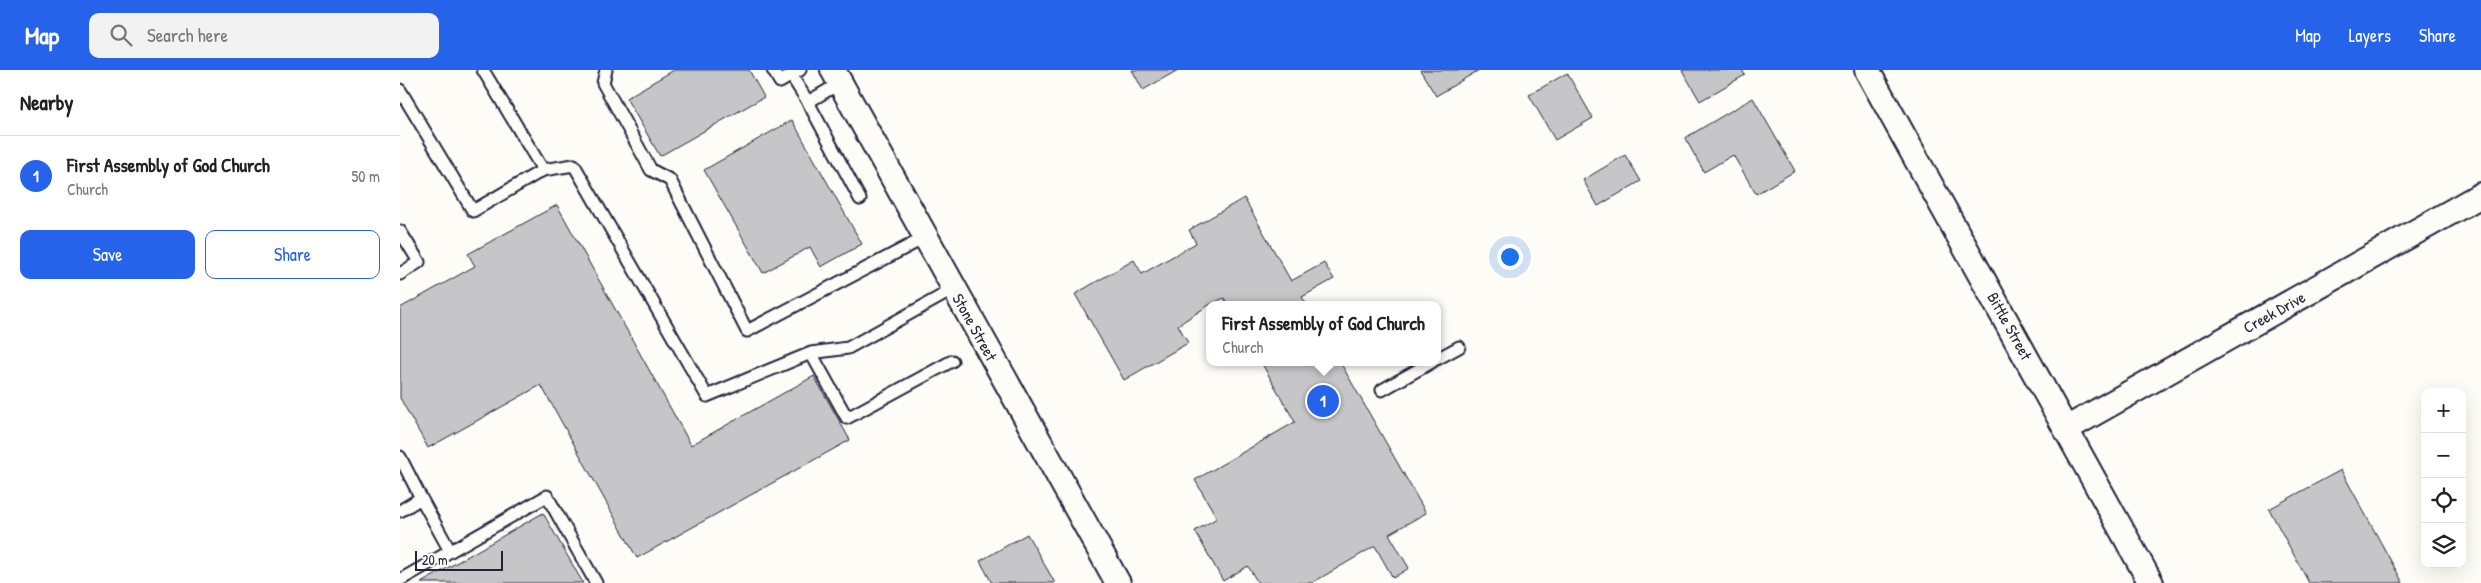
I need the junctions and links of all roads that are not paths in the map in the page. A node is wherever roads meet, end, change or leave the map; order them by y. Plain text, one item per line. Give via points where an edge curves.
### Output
1 (483, 70) edge
2 (606, 70) edge
3 (773, 70) edge
4 (1867, 70) edge
5 (796, 73) edge
6 (837, 77) edge
7 (400, 90) edge
8 (808, 102) junction
9 (543, 170) junction
10 (2481, 195) edge
11 (860, 199) dead end
12 (400, 231) edge
13 (926, 237) junction
14 (400, 274) edge
15 (954, 289) junction
16 (1459, 347) dead end
17 (812, 353) junction
18 (1441, 357) edge
19 (952, 361) dead end
20 (1425, 366) edge
21 (1382, 390) dead end
22 (2066, 429) junction
23 (400, 457) edge
24 (422, 498) junction
25 (400, 511) edge
26 (450, 551) junction
27 (400, 580) edge
28 (596, 583) edge
29 (1118, 583) edge
30 (2150, 583) edge

1 - 9 lane
2 - 13 lane via 603,83 651,170 670,180 747,331
3 - 5 lane via 780,82
4 - 22 street, Bittle Street
5 - 8 lane
6 - 8 lane
6 - 13 street, Stone Street
7 - 9 lane via 473,211
8 - 11 lane
9 - 17 lane via 574,166 707,396
10 - 22 street, Creek Drive
12 - 14 lane via 419,262
13 - 15 street, Stone Street
15 - 17 lane via 848,348
15 - 29 street, Stone Street
16 - 18 lane
17 - 19 lane via 847,418
20 - 21 lane
22 - 30 street, Bittle Street
23 - 24 lane
24 - 25 lane
24 - 26 lane
26 - 27 lane
26 - 28 lane via 547,496

